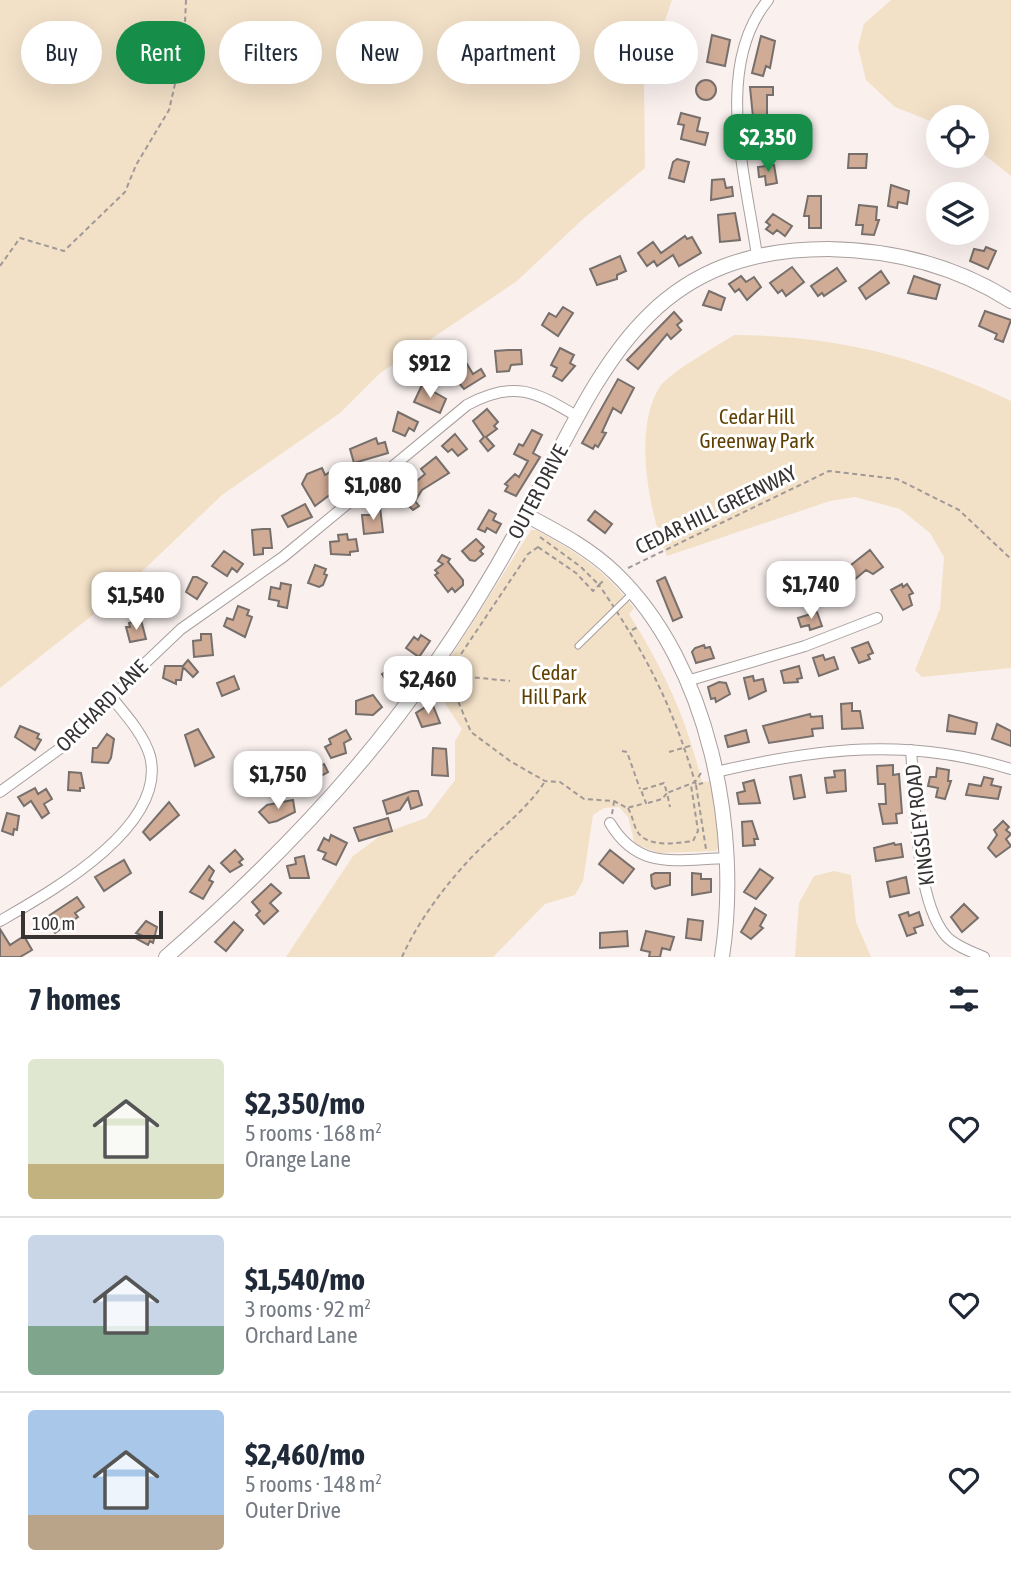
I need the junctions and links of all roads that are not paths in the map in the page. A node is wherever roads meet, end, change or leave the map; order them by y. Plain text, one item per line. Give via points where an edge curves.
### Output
1 (768, 0) edge
2 (757, 256) junction
3 (1011, 301) edge
4 (578, 417) junction
5 (526, 515) junction
6 (633, 593) junction
7 (877, 618) dead end
8 (578, 646) dead end
9 (687, 681) junction
10 (112, 698) junction
11 (911, 750) junction
12 (1011, 769) edge
13 (717, 776) junction
14 (0, 792) edge
15 (610, 822) road end
16 (728, 858) junction
17 (0, 921) edge
18 (166, 957) edge
19 (722, 957) edge
20 (984, 957) edge

1 - 2 street via 744,46 736,88
2 - 3 street, OUTER DRIVE via 828,249 899,256 960,274
2 - 4 street, OUTER DRIVE via 690,283 646,316 607,363
4 - 5 street, OUTER DRIVE
4 - 10 street, ORCHARD LANE via 519,389 496,392 467,405 283,557 181,629
5 - 6 street via 584,547
5 - 18 street, OUTER DRIVE via 432,669 352,772 235,897
6 - 8 lane
6 - 9 street
7 - 9 street via 805,646
9 - 13 street
10 - 14 street, ORCHARD LANE via 73,739
10 - 17 street via 150,758 150,785 136,818 91,862
11 - 12 street
11 - 13 street via 864,747 805,752
11 - 20 street, KINGSLEY ROAD via 918,838 934,918 951,941
13 - 16 street
15 - 16 street via 618,836 642,856 657,860
16 - 19 street

